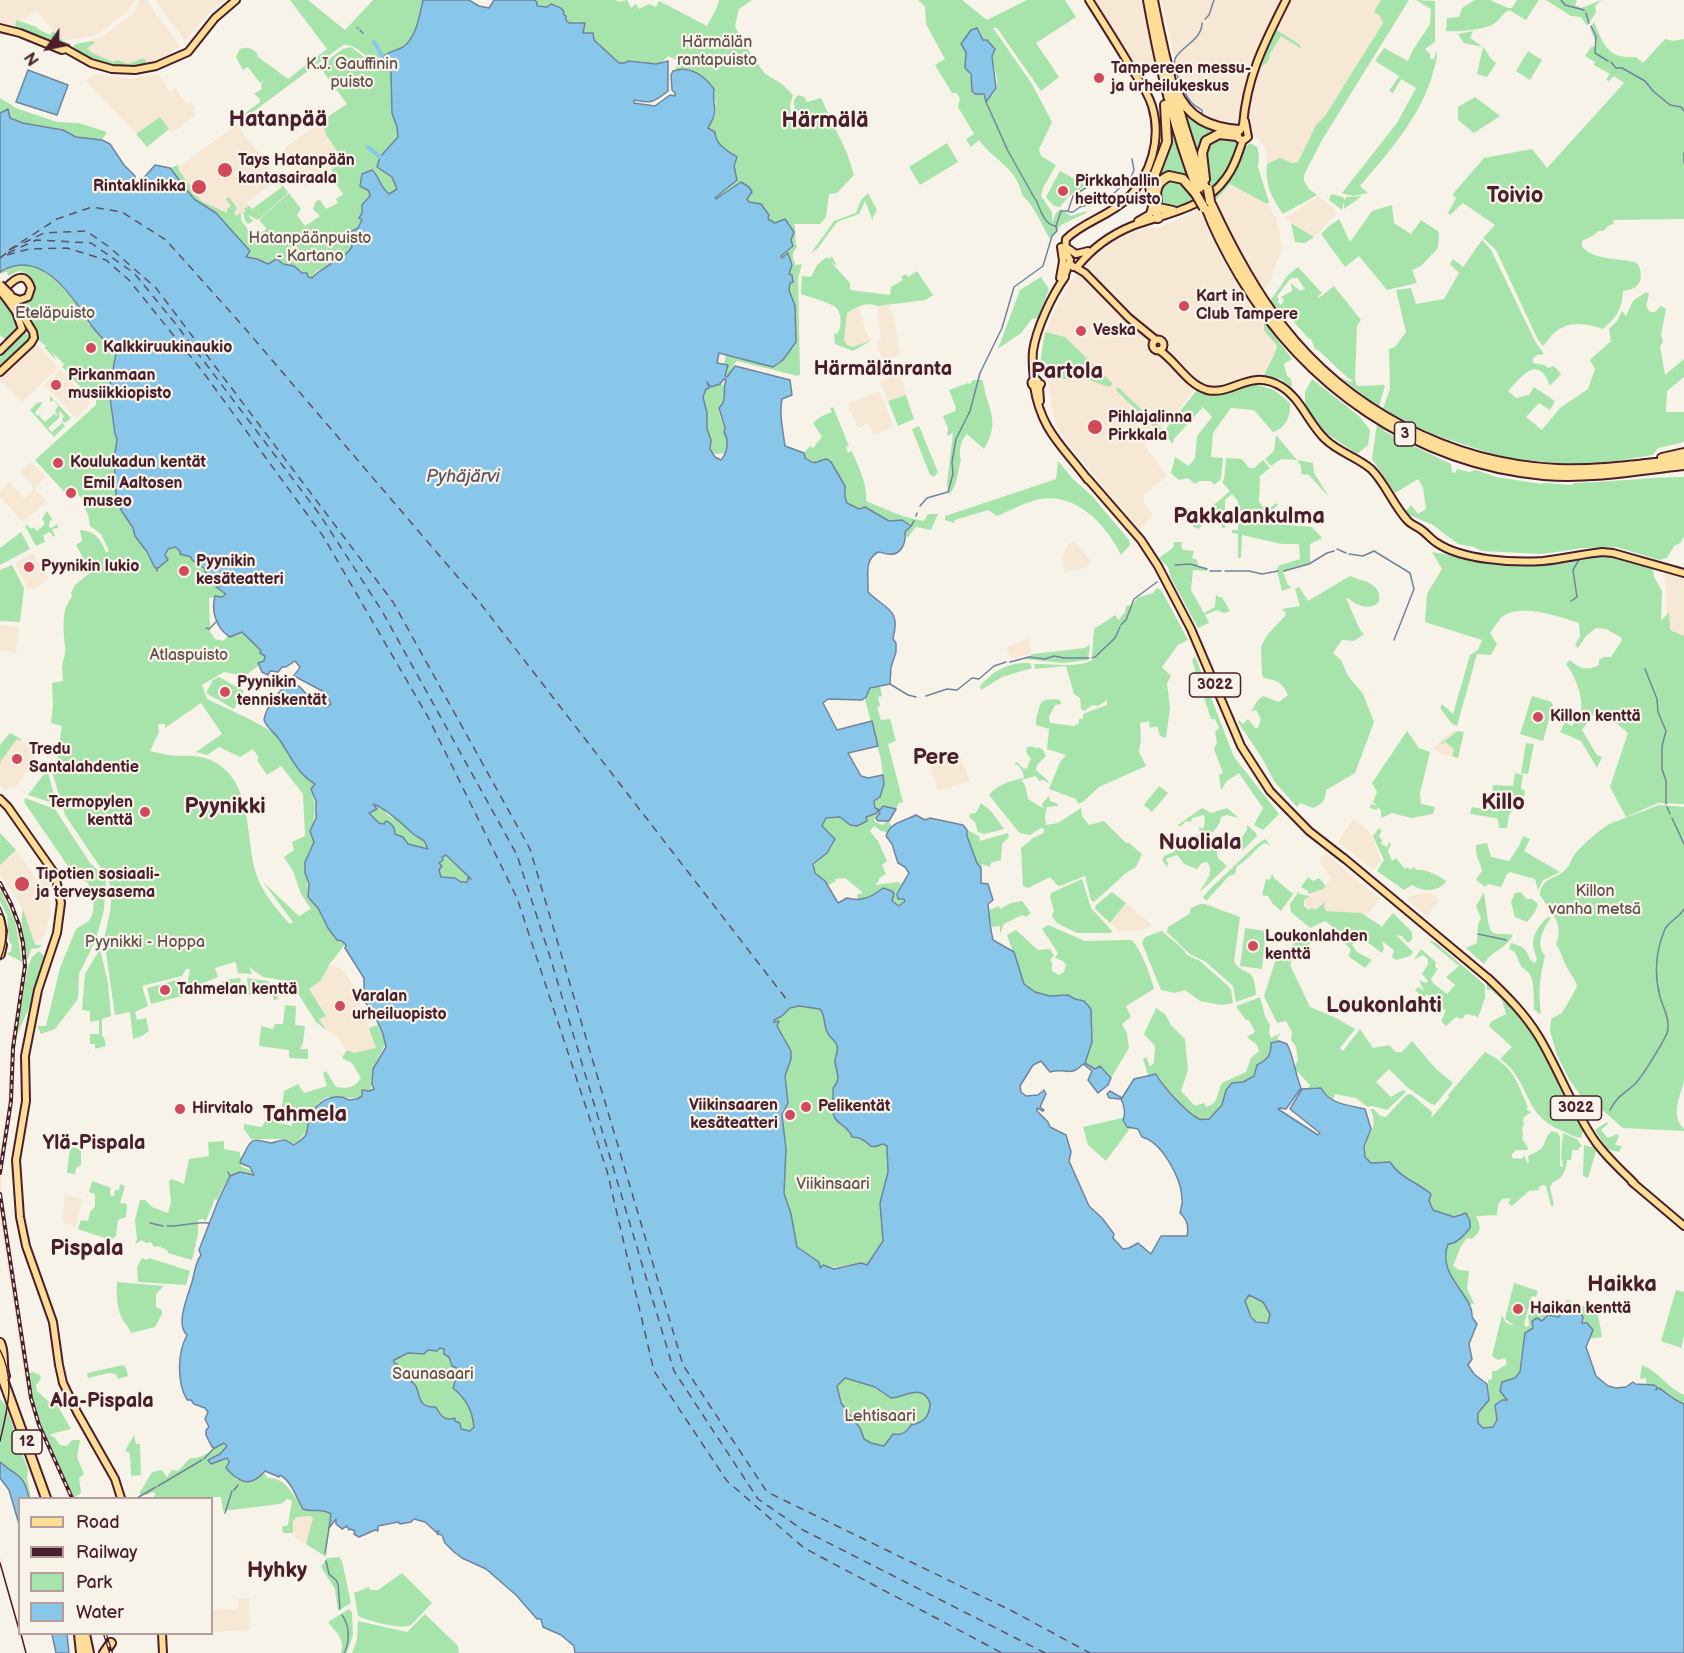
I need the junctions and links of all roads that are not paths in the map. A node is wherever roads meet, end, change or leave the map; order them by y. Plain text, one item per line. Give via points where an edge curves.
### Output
1 (230, 0) edge
2 (236, 0) edge
3 (1089, 0) edge
4 (1148, 0) edge
5 (1153, 0) edge
6 (1286, 0) edge
7 (0, 28) edge
8 (186, 48) junction
9 (1165, 63) junction
10 (1164, 83) junction
11 (1240, 134) junction
12 (1204, 199) junction
13 (1173, 211) joint
14 (1158, 213) junction
15 (1138, 220) junction
16 (1080, 229) junction
17 (1065, 246) junction
18 (1088, 250) junction
19 (1075, 262) junction
20 (0, 284) edge
21 (5, 295) edge
22 (1054, 296) junction
23 (1258, 298) junction
24 (1267, 311) junction
25 (1040, 330) junction
26 (0, 351) edge
27 (0, 372) edge
28 (1035, 382) junction
29 (1057, 442) junction
30 (1684, 453) edge
31 (1684, 460) edge
32 (1632, 465) junction
33 (1684, 467) edge
34 (1684, 573) edge
35 (0, 791) edge
36 (0, 799) edge
37 (8, 807) junction
38 (0, 918) edge
39 (1, 950) edge
40 (1684, 1226) edge
41 (0, 1343) edge
42 (0, 1371) edge
43 (3, 1385) edge
44 (41, 1497) edge
45 (46, 1497) edge
46 (121, 1497) edge
47 (81, 1635) edge
48 (81, 1635) edge
49 (162, 1635) edge
50 (111, 1643) dead end
51 (82, 1653) edge
52 (89, 1653) edge
53 (104, 1653) edge
54 (163, 1653) edge

1 - 8 main road via 214,13
2 - 8 main road
3 - 16 main road via 1148,96 1156,133 1151,163 1135,190 1117,208
4 - 10 highway, 3
5 - 9 highway, 3
6 - 11 main road via 1255,64
7 - 8 main road via 30,36 63,55 120,70 151,66
9 - 11 highway via 1191,114
9 - 12 highway, 3
10 - 12 highway, 3 via 1177,132
10 - 14 highway via 1168,136 1150,183
11 - 12 main road via 1237,157 1229,174
11 - 12 highway via 1216,134 1204,144
12 - 13 main road
12 - 14 main road
12 - 14 highway via 1183,179 1167,177 1156,188
12 - 23 highway, 3
12 - 23 highway, 3 via 1227,252
13 - 14 highway
14 - 15 main road
14 - 15 main road
14 - 19 main road via 1110,237
15 - 18 main road via 1112,232
16 - 17 main road via 1066,239
16 - 22 main road via 1062,239 1062,270
17 - 18 main road via 1076,254
17 - 19 main road
18 - 19 main road
19 - 22 main road
19 - 34 main road via 1154,341 1154,348 1160,349 1203,388 1214,391 1257,380 1282,387 1328,442 1373,472 1398,510 1447,549 1472,556 1526,561 1613,553
20 - 21 main road, bridge
21 - 26 main road via 18,314 22,329
21 - 27 main road via 33,332 34,339
22 - 25 main road
23 - 24 highway, 3
24 - 32 highway, 3 via 1341,386 1387,418 1433,441 1480,457 1529,466 1576,469
24 - 33 highway, 3 via 1300,356 1337,391 1386,424 1431,447 1486,465 1536,474 1586,476
25 - 28 main road
25 - 28 main road via 1034,346
28 - 29 main road
28 - 29 main road via 1044,423
29 - 40 main road, 3022 via 1139,541 1166,582 1241,746 1267,785 1326,846 1489,979 1515,1005 1553,1063 1592,1137 1634,1183
30 - 32 highway
31 - 32 highway, 3
35 - 37 main road
36 - 37 main road
37 - 46 main road via 55,874 61,903 25,1056 26,1101 17,1154 20,1217 53,1322 63,1383
38 - 39 main road
41 - 43 highway via 4,1351
42 - 43 highway, 12
43 - 44 highway, 12
43 - 45 highway, 12
47 - 51 highway
48 - 52 highway
49 - 54 main road
50 - 53 highway

